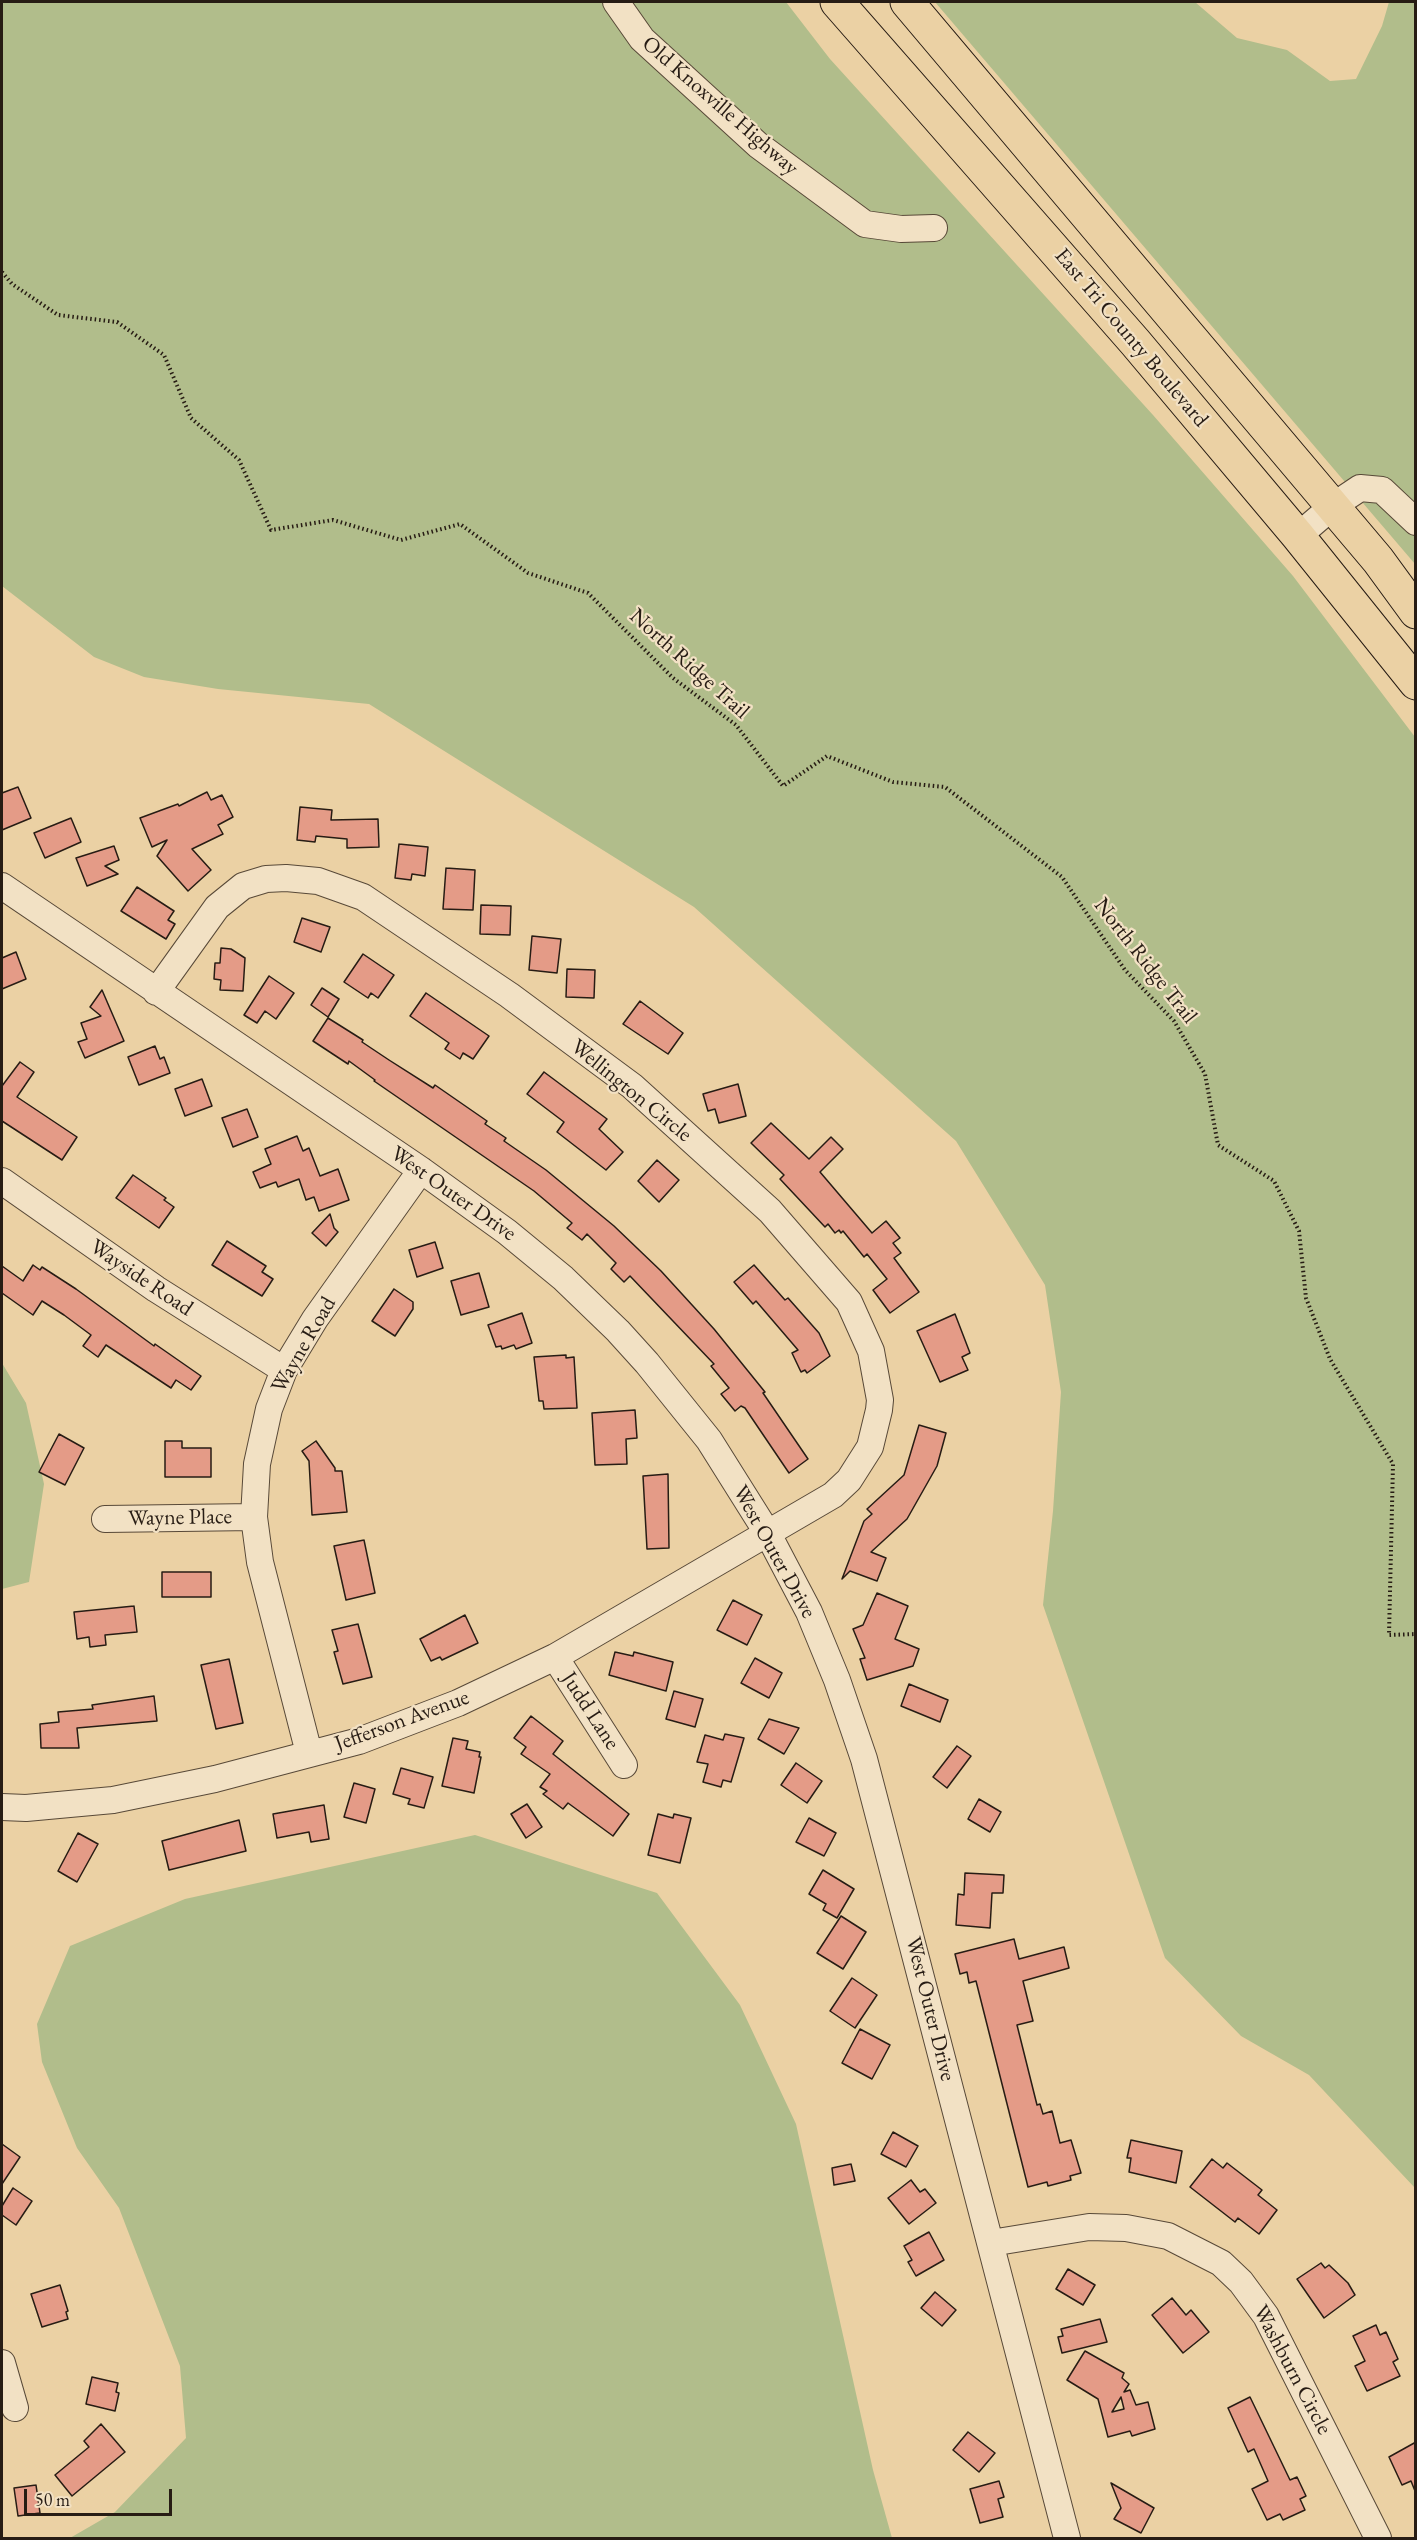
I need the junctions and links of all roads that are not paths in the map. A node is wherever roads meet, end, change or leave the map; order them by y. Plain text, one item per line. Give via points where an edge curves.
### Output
1 (616, 2) edge
2 (837, 2) edge
3 (907, 2) edge
4 (934, 228) dead end
5 (1333, 506) junction
6 (1416, 522) edge
7 (1298, 536) junction
8 (1416, 612) edge
9 (1416, 683) edge
10 (2, 886) edge
11 (156, 992) junction
12 (421, 1170) junction
13 (2, 1181) edge
14 (284, 1370) junction
15 (254, 1517) junction
16 (105, 1519) dead end
17 (768, 1534) junction
18 (555, 1657) junction
19 (309, 1753) junction
20 (624, 1765) dead end
21 (2, 1807) edge
22 (991, 2243) junction
23 (2, 2363) edge
24 (15, 2408) dead end
25 (1067, 2538) edge
26 (1378, 2538) edge

1 - 4 street, Old Knoxville Highway via 642,39 758,145 865,224 901,230
2 - 7 highway, East Tri County Boulevard via 1033,222
3 - 5 highway, East Tri County Boulevard
5 - 6 street via 1360,488 1383,489
5 - 7 street
5 - 8 highway, East Tri County Boulevard
7 - 9 highway, East Tri County Boulevard
10 - 11 street, West Outer Drive
11 - 12 street, West Outer Drive
11 - 17 street, Wellington Circle via 217,908 236,890 266,879 318,881 363,897 428,940 519,1002 654,1105 770,1211 827,1274 849,1302 871,1351 880,1400 870,1447 862,1462 833,1495
12 - 14 street, Wayne Road via 315,1319
12 - 17 street, West Outer Drive via 515,1238 618,1331 709,1440
13 - 14 street, Wayside Road via 156,1289
14 - 15 street, Wayne Road via 269,1408 257,1464
15 - 16 street, Wayne Place
15 - 19 street, Wayne Road via 272,1612
17 - 18 street, Jefferson Avenue
17 - 22 street, West Outer Drive via 809,1612 864,1760
18 - 19 street, Jefferson Avenue via 424,1718
18 - 20 street, Judd Lane
19 - 21 street, Jefferson Avenue via 215,1779 113,1800
22 - 25 street, West Outer Drive
22 - 26 street, Washburn Circle via 1089,2227 1126,2228 1168,2236 1221,2263 1266,2316
23 - 24 street

